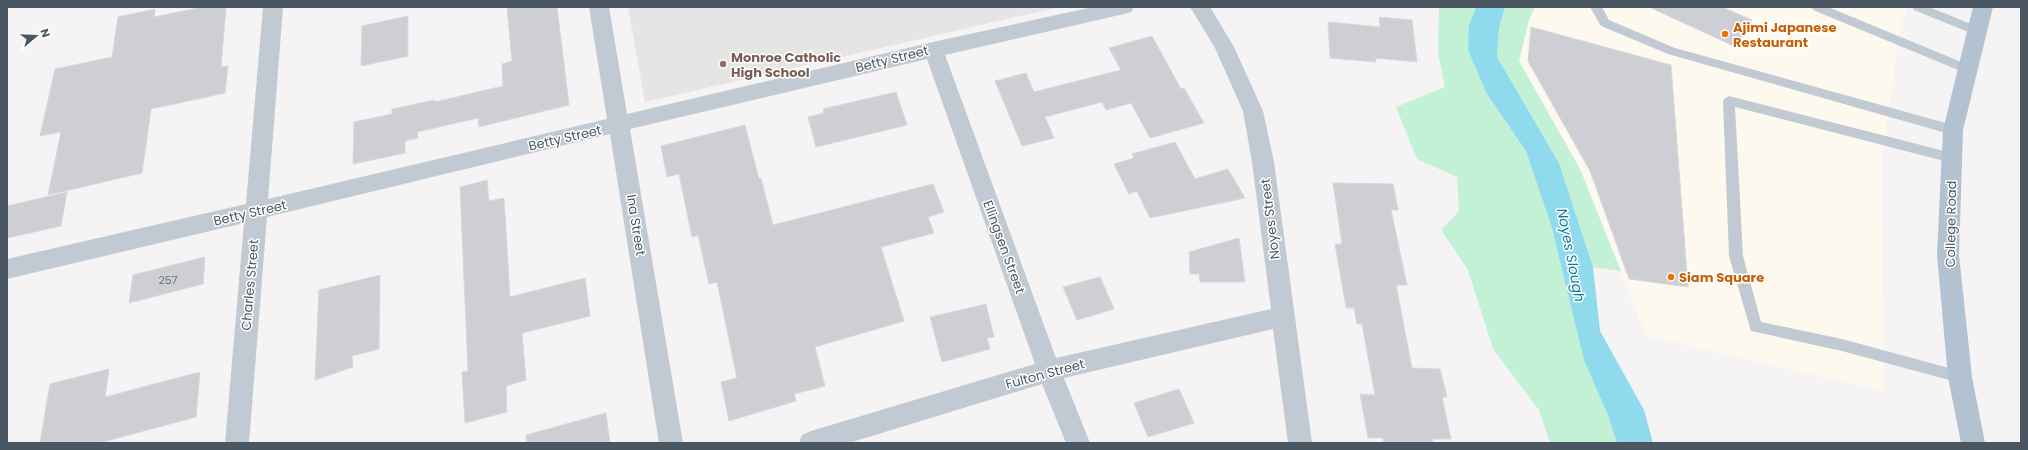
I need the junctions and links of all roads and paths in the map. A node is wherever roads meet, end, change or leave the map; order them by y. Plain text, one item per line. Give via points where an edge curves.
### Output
1 (274, 7) edge
2 (599, 7) edge
3 (1124, 7) edge
4 (1200, 7) edge
5 (1596, 7) edge
6 (1817, 7) edge
7 (1918, 7) edge
8 (1983, 7) edge
9 (1977, 31) junction
10 (933, 49) junction
11 (1967, 69) junction
12 (620, 125) junction
13 (1953, 130) junction
14 (1952, 158) junction
15 (256, 212) junction
16 (7, 269) edge
17 (1282, 317) junction
18 (1049, 371) junction
19 (1960, 377) junction
20 (237, 443) edge
21 (671, 443) edge
22 (811, 443) edge
23 (1078, 443) edge
24 (1300, 443) edge
25 (1973, 443) edge

1 - 15 street, Charles Street
2 - 12 street, Ina Street
3 - 10 street, Betty Street
4 - 17 street, Noyes Street via 1224,47 1253,111 1263,162
5 - 13 lane via 1605,23 1672,51
6 - 11 lane
7 - 9 lane
8 - 9 main road, College Road
9 - 11 main road, College Road
10 - 12 street, Betty Street
10 - 18 street, Ellingsen Street
11 - 13 main road, College Road
12 - 15 street, Betty Street
12 - 21 street, Ina Street
13 - 14 main road, College Road
14 - 19 main road, College Road via 1948,255
14 - 19 lane via 1730,101 1736,256 1756,327 1842,346
15 - 16 street, Betty Street
15 - 20 street, Charles Street
17 - 18 street, Fulton Street
17 - 24 street, Noyes Street
18 - 22 street, Fulton Street
18 - 23 street, Ellingsen Street
19 - 25 main road, College Road

